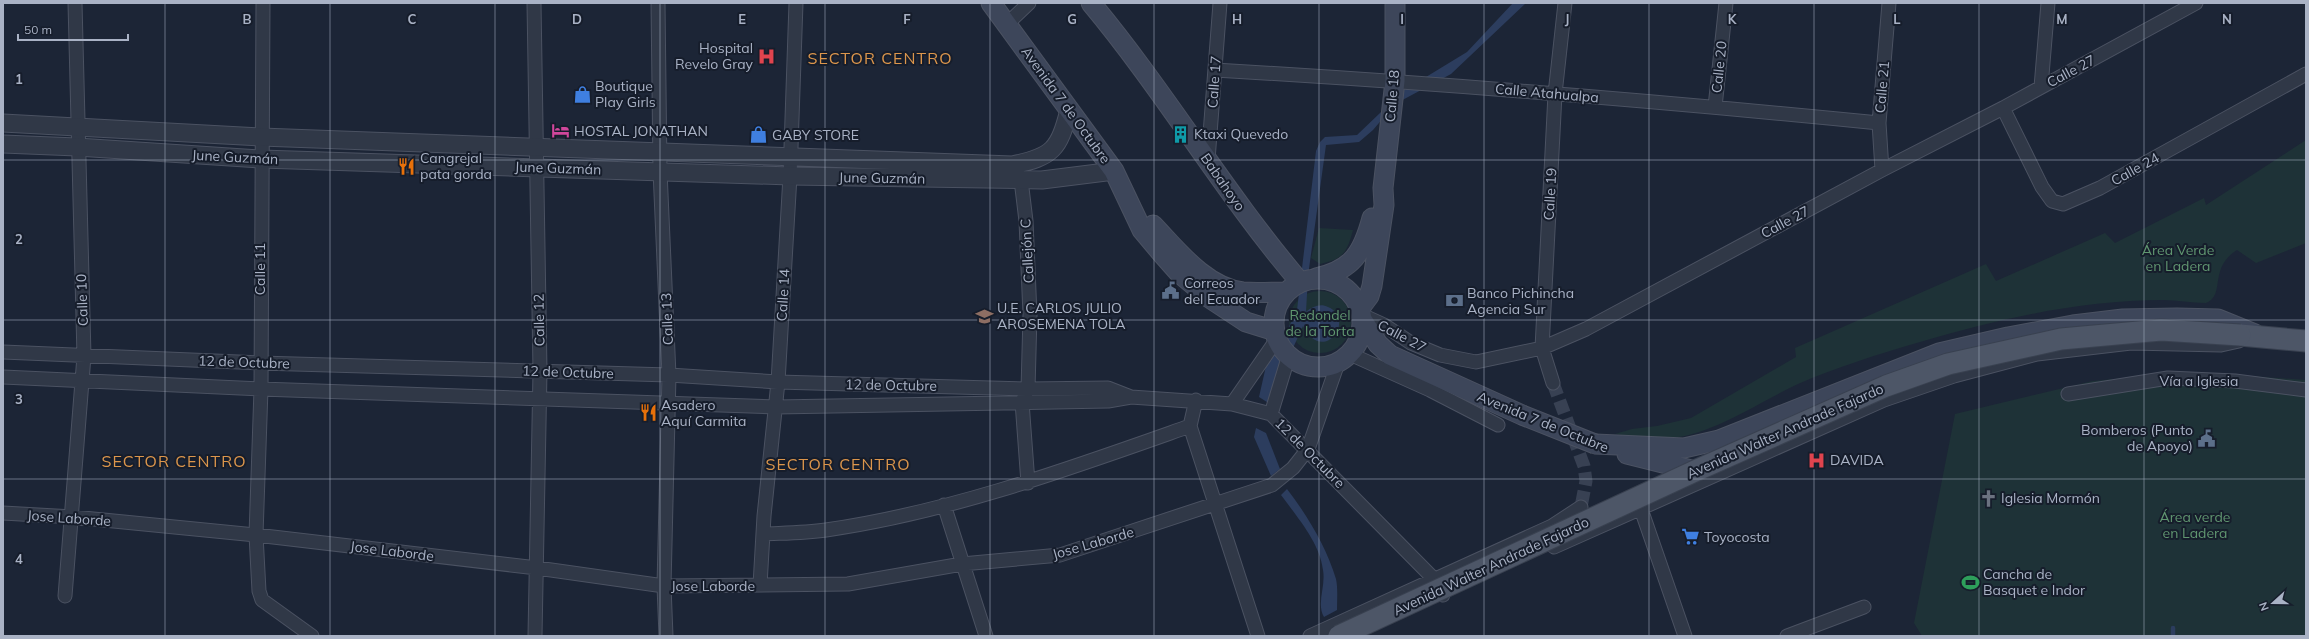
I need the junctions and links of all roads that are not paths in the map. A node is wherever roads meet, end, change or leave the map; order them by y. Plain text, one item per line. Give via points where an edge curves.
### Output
1 (75, 3) edge
2 (263, 3) edge
3 (534, 3) edge
4 (658, 3) edge
5 (796, 3) edge
6 (991, 3) edge
7 (1029, 3) edge
8 (1091, 3) edge
9 (1220, 3) edge
10 (1395, 3) edge
11 (1565, 3) edge
12 (1726, 3) edge
13 (1889, 3) edge
14 (2048, 3) edge
15 (2196, 3) edge
16 (1007, 24) junction
17 (1215, 70) junction
18 (2306, 74) edge
19 (1395, 81) junction
20 (2041, 87) junction
21 (1555, 94) junction
22 (1714, 107) junction
23 (2004, 108) junction
24 (1069, 110) junction
25 (3, 123) edge
26 (1879, 123) junction
27 (77, 127) junction
28 (261, 137) junction
29 (3, 144) edge
30 (77, 147) junction
31 (538, 148) junction
32 (660, 151) junction
33 (791, 156) junction
34 (261, 159) junction
35 (1208, 160) junction
36 (1012, 165) junction
37 (537, 167) junction
38 (1882, 170) junction
39 (660, 171) junction
40 (1114, 171) junction
41 (790, 176) junction
42 (1021, 180) junction
43 (1383, 188) junction
44 (1134, 212) junction
45 (1301, 284) junction
46 (1362, 315) junction
47 (1276, 335) junction
48 (2250, 336) junction
49 (2306, 341) edge
50 (1542, 348) junction
51 (3, 352) edge
52 (1348, 354) junction
53 (1289, 355) junction
54 (84, 356) junction
55 (1396, 357) junction
56 (260, 363) junction
57 (540, 370) junction
58 (669, 375) junction
59 (3, 377) edge
60 (82, 381) junction
61 (778, 382) junction
62 (1553, 383) tunnel mouth
63 (261, 389) junction
64 (1028, 389) junction
65 (2306, 390) edge
66 (2068, 394) dead end
67 (1131, 397) junction
68 (539, 398) junction
69 (1196, 400) junction
70 (1022, 402) junction
71 (668, 403) junction
72 (1232, 404) junction
73 (776, 407) junction
74 (1271, 414) junction
75 (1498, 425) dead end
76 (1190, 426) junction
77 (1595, 444) junction
78 (1308, 450) junction
79 (1695, 471) junction
80 (1028, 483) junction
81 (944, 505) junction
82 (1216, 505) junction
83 (1641, 509) junction
84 (3, 513) edge
85 (73, 517) junction
86 (763, 534) junction
87 (256, 535) junction
88 (1559, 545) junction
89 (962, 564) junction
90 (537, 568) junction
91 (1434, 578) junction
92 (760, 585) junction
93 (664, 586) junction
94 (65, 596) dead end
95 (1444, 597) junction
96 (1864, 607) dead end
97 (1336, 629) edge
98 (312, 636) edge
99 (534, 636) edge
100 (666, 636) edge
101 (986, 636) edge
102 (1258, 636) edge
103 (1310, 636) edge
104 (1360, 636) edge
105 (1685, 636) edge
106 (1787, 636) edge

1 - 27 street, Calle 10
2 - 28 street, Calle 11
3 - 31 street, Calle 12
4 - 32 street, Calle 13
5 - 33 street, Calle 14
6 - 16 main road, Avenida 7 de Octubre
7 - 16 street
8 - 35 main road, Babahoyo via 1127,46
9 - 17 street, Calle 17
10 - 19 main road, Calle 18
11 - 21 street, Calle 19
12 - 22 street, Calle 20
13 - 26 street, Calle 21
14 - 20 street
15 - 20 street, Calle 27
16 - 24 main road, Avenida 7 de Octubre
17 - 19 street, Calle Atahualpa
17 - 35 street, Calle 17
18 - 23 street, Calle 24 via 2100,188 2063,204 2052,200 2042,187
19 - 21 street, Calle Atahualpa
19 - 43 main road, Calle 18
20 - 23 street, Calle 27
21 - 22 street, Calle Atahualpa
21 - 50 street, Calle 19
22 - 26 street, Calle Atahualpa
23 - 38 street, Calle 27
24 - 36 street, June Guzmán via 1057,145 1036,160
24 - 40 main road, Avenida 7 de Octubre
25 - 27 street, June Guzmán
26 - 38 street, Calle 21
27 - 28 street, June Guzmán
27 - 30 street, Calle 10
28 - 31 street, June Guzmán
28 - 34 street, Calle 11
29 - 30 street, June Guzmán
30 - 34 street, June Guzmán
30 - 54 street, Calle 10
31 - 32 street, June Guzmán
31 - 37 street, Calle 12
32 - 33 street, June Guzmán
32 - 39 street, Calle 13
33 - 36 street, June Guzmán
33 - 41 street, Calle 14
34 - 37 street, June Guzmán
34 - 56 street, Calle 11
35 - 45 main road, Babahoyo via 1266,242
36 - 42 street, Callejón C
37 - 39 street, June Guzmán
37 - 57 street, Calle 12
38 - 50 street, Calle 27 via 1586,329
39 - 41 street, June Guzmán
39 - 58 street, Calle 13
40 - 42 street, June Guzmán via 1042,180
40 - 44 main road, Avenida 7 de Octubre
41 - 42 street, June Guzmán
41 - 61 street, Calle 14
42 - 64 street, Callejón C via 1026,221 1030,315
43 - 45 main road, Calle 18 via 1361,251 1344,269 1333,275
43 - 46 main road, Calle 18 via 1384,205 1372,286
44 - 45 main road via 1151,223 1194,267 1215,282 1242,292
44 - 47 main road, Avenida 7 de Octubre via 1142,230 1179,273 1194,286 1246,322
45 - 46 main road via 1330,280 1343,286 1353,296
45 - 47 main road via 1278,304 1275,317
46 - 50 street, Calle 27 via 1384,325 1411,343 1440,355 1476,362
46 - 52 main road
46 - 55 main road, Avenida 7 de Octubre via 1378,344
47 - 53 main road
47 - 72 street
48 - 49 main road, Avenida Walter Andrade Fajardo
48 - 77 main road, Avenida Walter Andrade Fajardo via 2218,319 2123,319 2073,325 2008,336 1939,353 1719,440 1684,448
48 - 79 main road, Avenida Walter Andrade Fajardo, bridge via 2161,330 2061,339 1948,364 1886,386
48 - 83 street, Avenida Walter Andrade Fajardo via 2221,345 2131,343 2037,354 1954,376 1884,400
50 - 62 street, Calle 19
51 - 54 street, 12 de Octubre
52 - 53 main road via 1324,367 1299,363
52 - 55 main road, Avenida 7 de Octubre
52 - 75 street, Avenida 7 de Octubre via 1430,390
52 - 78 street, Jose Laborde
53 - 74 street
54 - 56 street, 12 de Octubre
54 - 60 street, Calle 10
55 - 77 main road, Avenida 7 de Octubre, bridge via 1522,415
56 - 57 street, 12 de Octubre
56 - 63 street, Calle 11
57 - 58 street, 12 de Octubre
57 - 68 street, Calle 12
58 - 61 street, 12 de Octubre
58 - 71 street, Calle 13
59 - 60 street, 12 de Octubre
60 - 63 street, 12 de Octubre
60 - 85 street, Calle 10
61 - 64 street, 12 de Octubre
61 - 73 street, Calle 14
63 - 68 street, 12 de Octubre
63 - 87 street, Calle 11
64 - 67 street, 12 de Octubre via 1108,388
64 - 70 street
65 - 66 street, Vía a Iglesia via 2235,380 2168,378
67 - 69 street, 12 de Octubre
67 - 70 street, 12 de Octubre via 1108,401
68 - 71 street, 12 de Octubre
68 - 90 street, Calle 12
69 - 72 street, 12 de Octubre
69 - 76 street
70 - 73 street, 12 de Octubre
70 - 80 street
71 - 73 street, 12 de Octubre
71 - 93 street, Calle 13
72 - 74 street, 12 de Octubre
73 - 86 street, Calle 14
74 - 78 street, 12 de Octubre
76 - 80 street
76 - 82 street
77 - 79 main road, Avenida 7 de Octubre
78 - 82 street, Jose Laborde via 1294,468 1272,485
78 - 91 street, 12 de Octubre
79 - 97 main road, Avenida Walter Andrade Fajardo, bridge
80 - 81 street
81 - 86 street via 899,518 825,531
81 - 89 street
82 - 89 street, Jose Laborde via 1060,556
82 - 102 street
83 - 88 street, Avenida Walter Andrade Fajardo
83 - 105 street
84 - 85 street, Jose Laborde
85 - 87 street, Jose Laborde
85 - 94 street, Calle 10
86 - 92 street, Calle 14
87 - 90 street, Jose Laborde
87 - 98 street, Calle 11 via 260,597
88 - 91 street, Avenida Walter Andrade Fajardo via 1570,532 1581,507 1552,526
88 - 95 street, Avenida Walter Andrade Fajardo
89 - 92 street, Jose Laborde via 848,584
89 - 101 street
90 - 93 street, Jose Laborde
90 - 99 street, Calle 12
91 - 95 street, 12 de Octubre
91 - 97 street, Avenida Walter Andrade Fajardo
92 - 93 street, Jose Laborde
93 - 100 street, Calle 13
95 - 104 street, Avenida Walter Andrade Fajardo
96 - 106 street
97 - 103 street, Avenida Walter Andrade Fajardo

